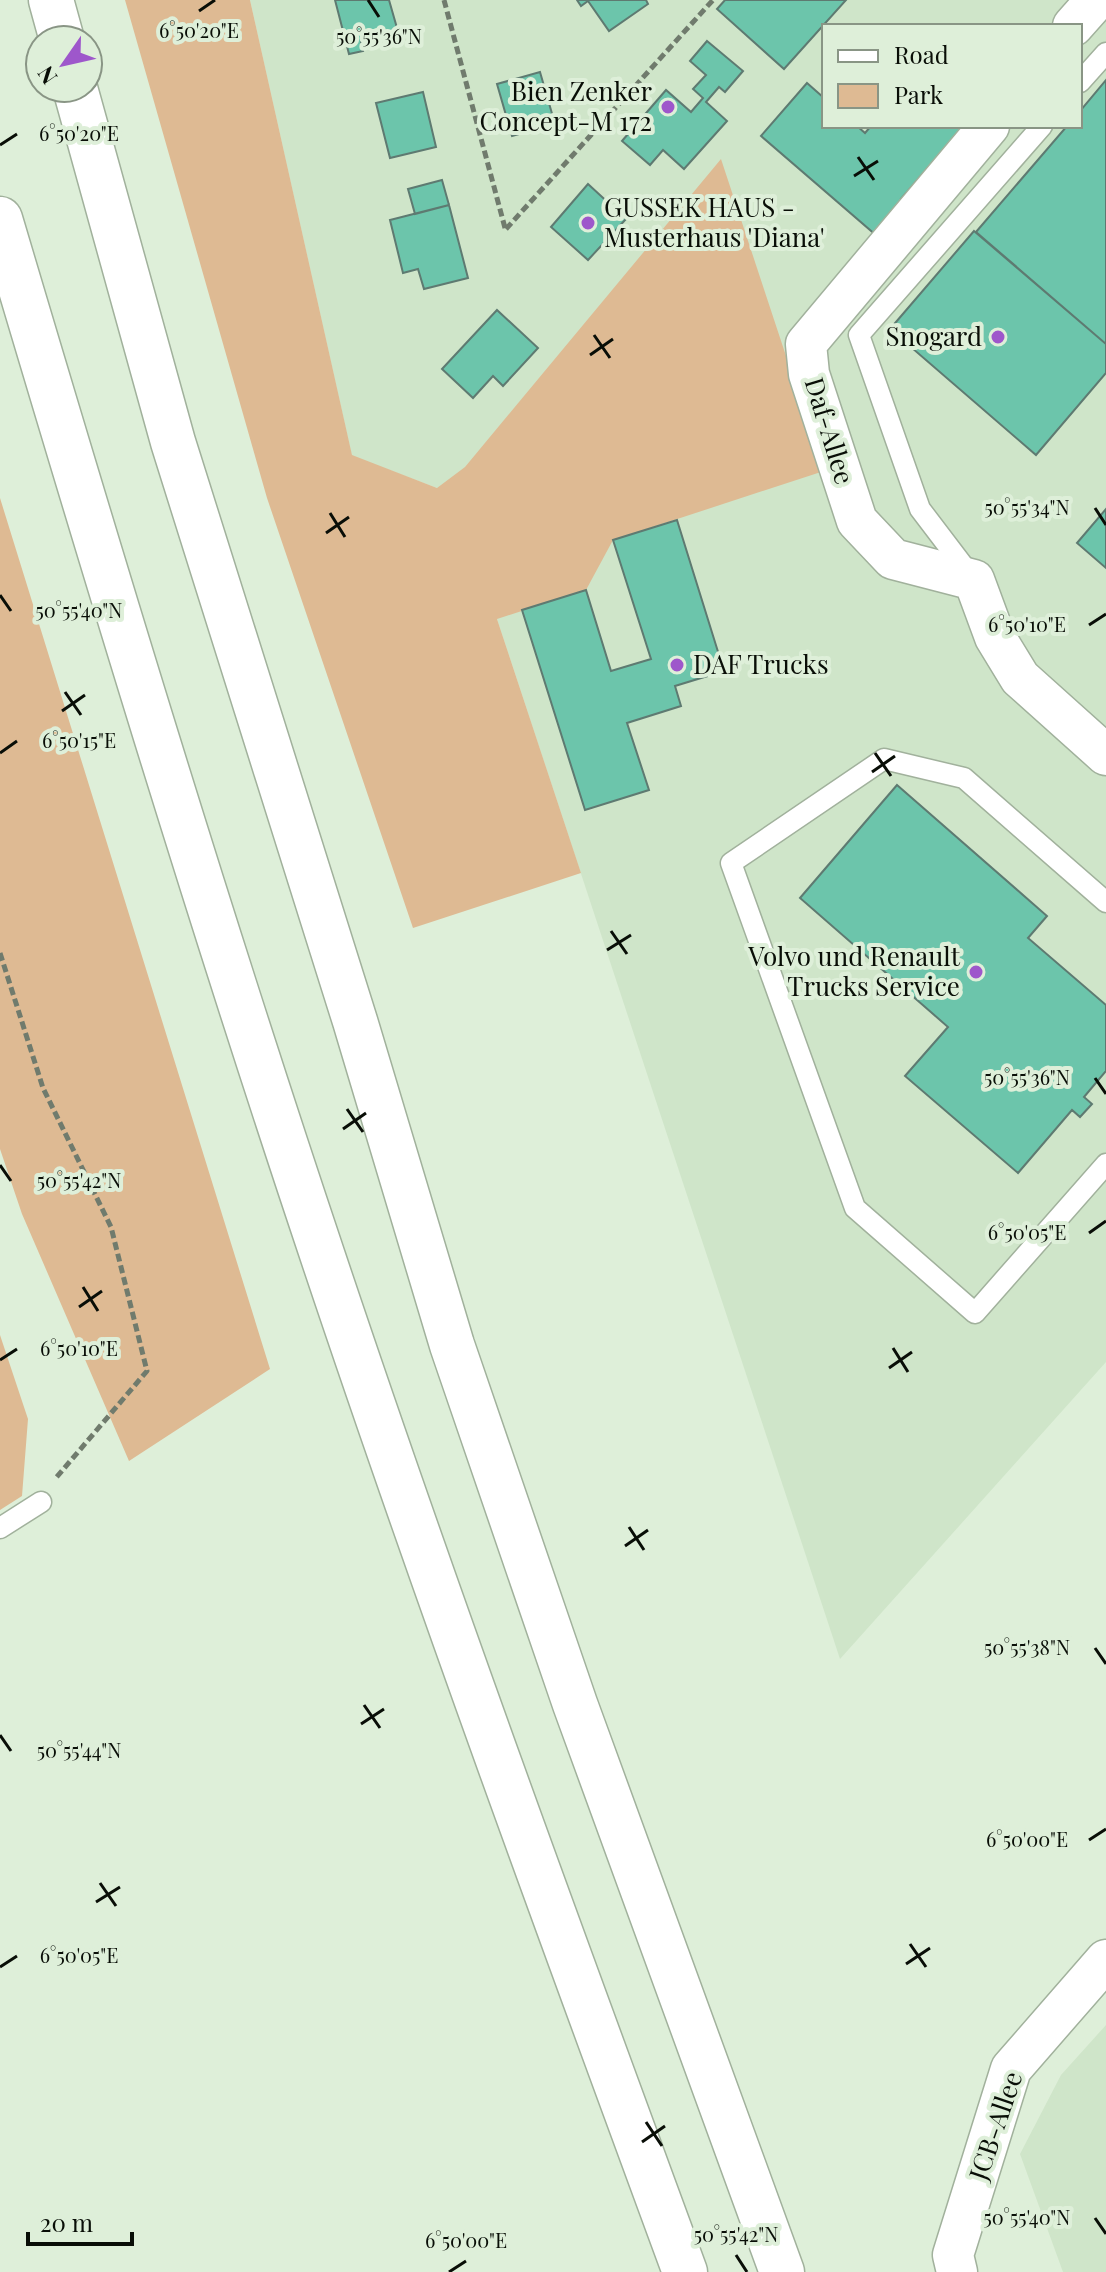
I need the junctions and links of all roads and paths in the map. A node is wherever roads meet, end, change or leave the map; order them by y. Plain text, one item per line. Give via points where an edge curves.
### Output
1 (51, 0) edge
2 (444, 0) edge
3 (713, 0) edge
4 (1096, 0) edge
5 (58, 24) edge
6 (1075, 24) edge
7 (1106, 53) edge
8 (1082, 80) edge
9 (79, 104) edge
10 (987, 128) edge
11 (1040, 128) edge
12 (0, 219) edge
13 (974, 580) junction
14 (1106, 755) edge
15 (1106, 902) edge
16 (0, 953) edge
17 (1106, 1164) edge
18 (41, 1502) joint
19 (0, 1528) edge
20 (1106, 1960) edge
21 (685, 2272) edge
22 (782, 2272) edge
23 (957, 2272) edge

1 - 5 highway
2 - 3 path via 506,229
4 - 6 street
7 - 8 lane
9 - 22 highway via 173,442 452,1345 575,1704
10 - 13 street, Daf-Allee via 806,344 809,374 857,521 893,559
11 - 13 lane via 859,335 920,509
12 - 21 highway via 186,832 322,1255 474,1697
13 - 14 street via 995,637 1020,678
15 - 17 lane via 964,778 884,759 731,863 855,1208 975,1313
16 - 18 path via 43,1088 111,1227 147,1371
18 - 19 lane
20 - 23 street, JCB-Allee via 1011,2069 953,2255

